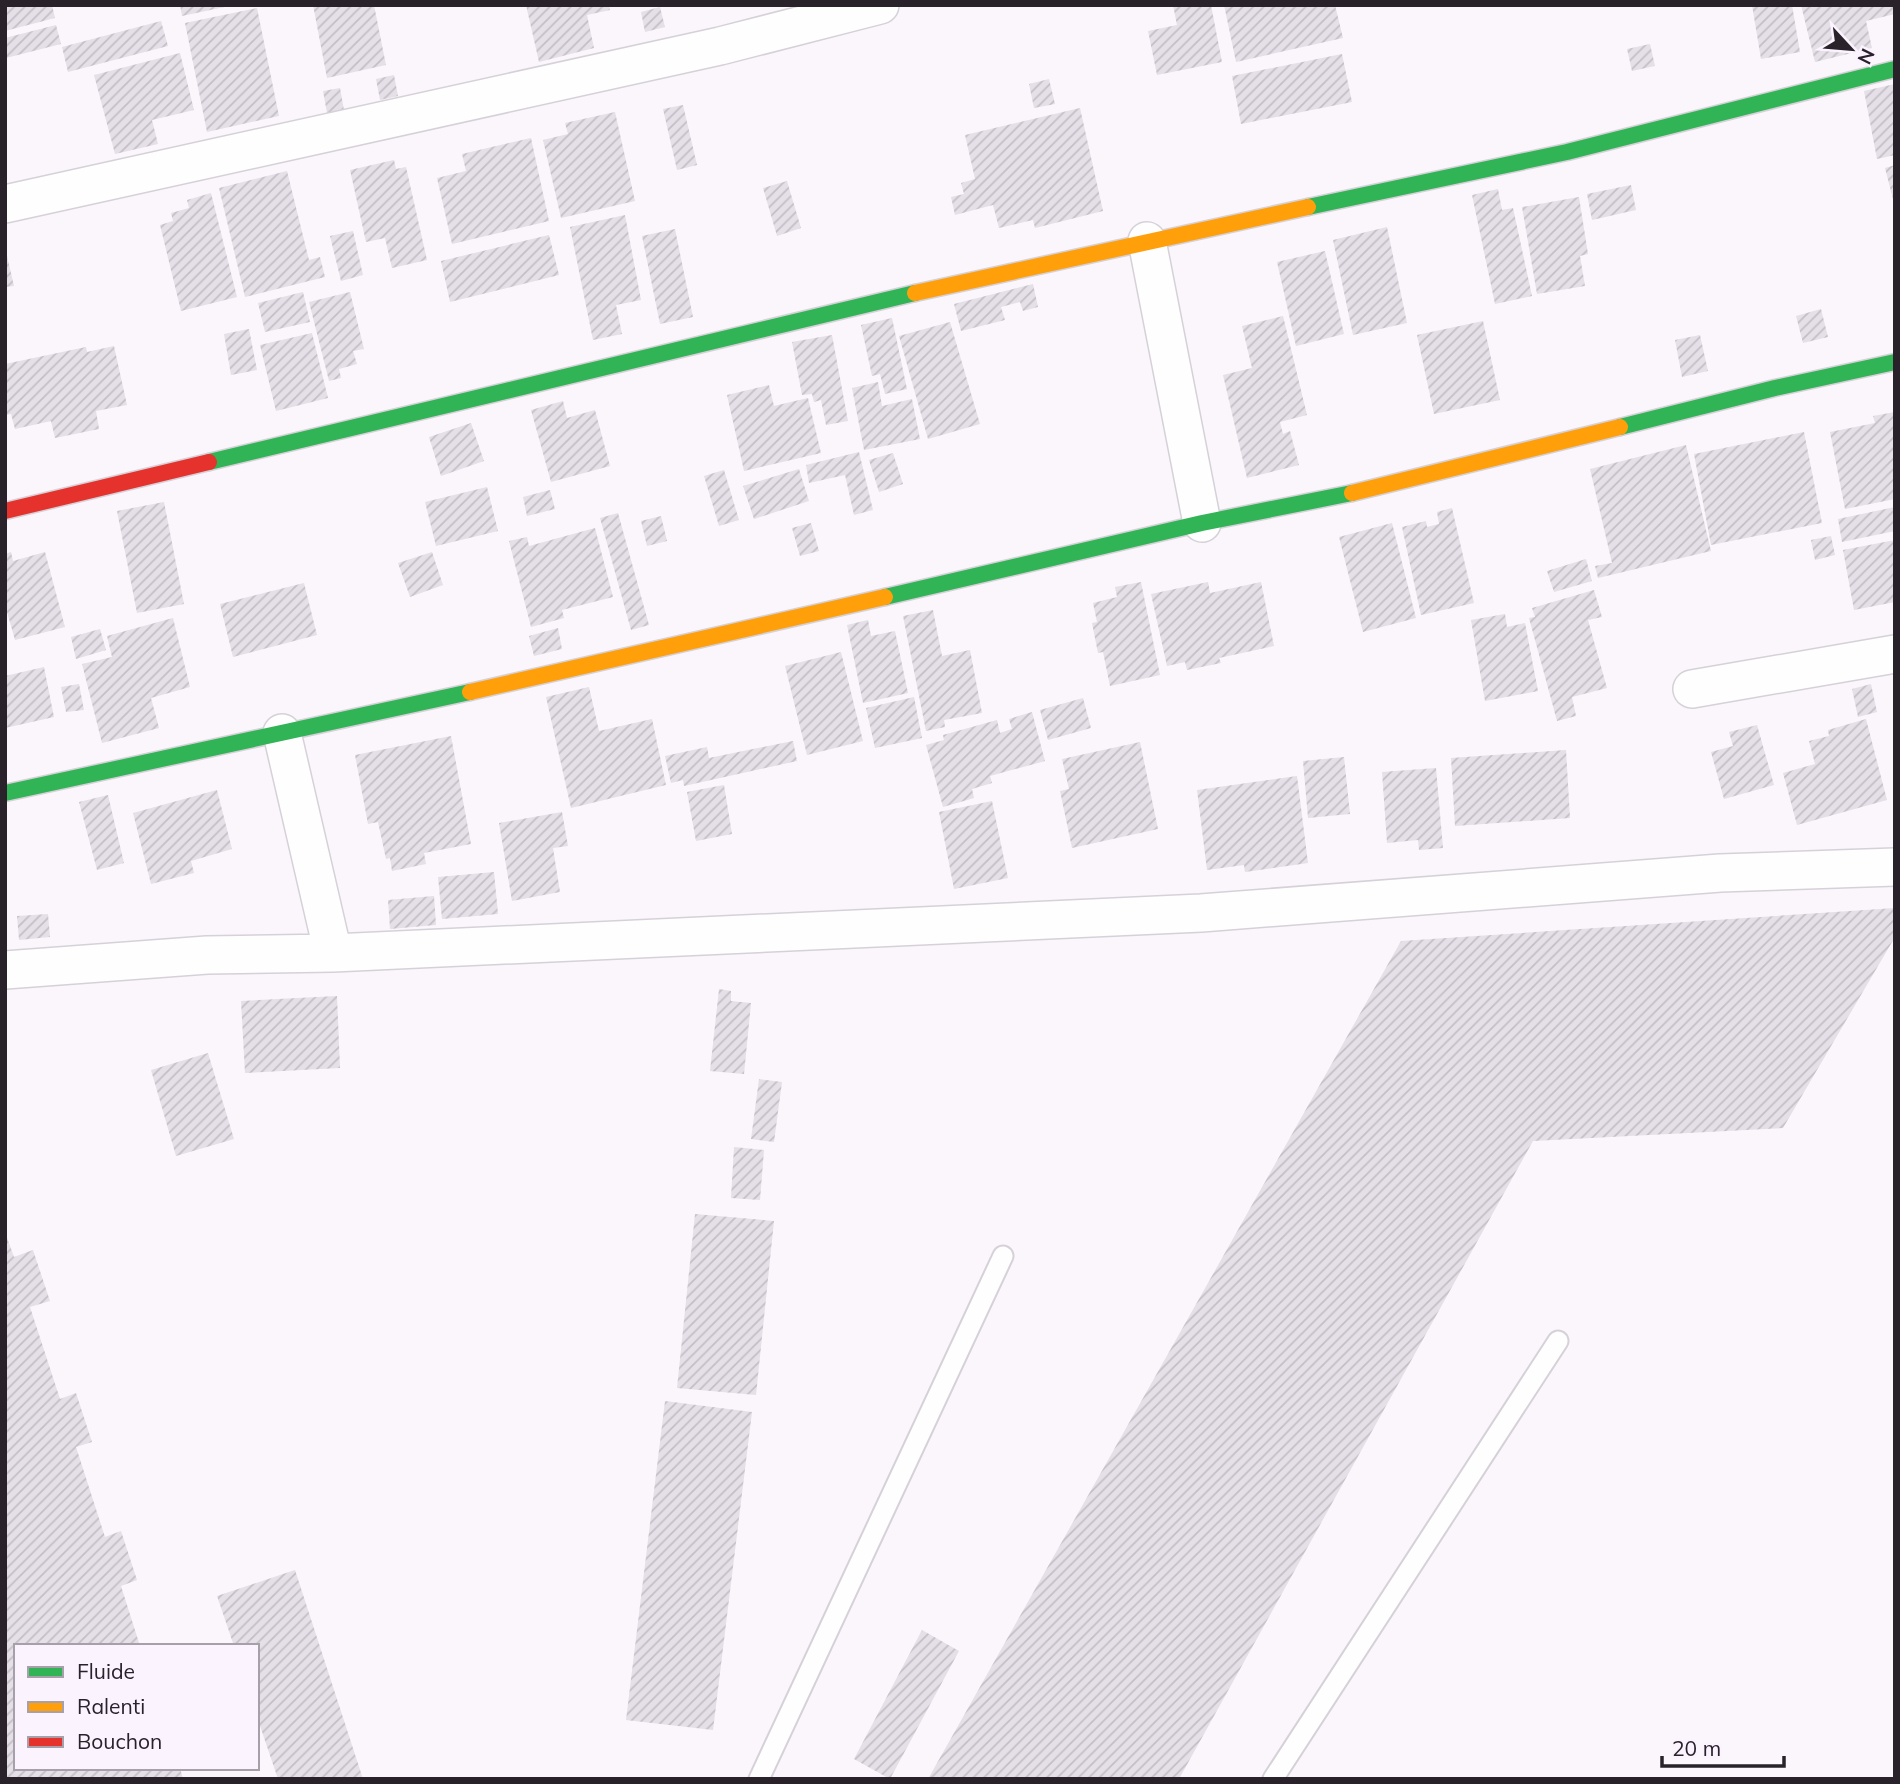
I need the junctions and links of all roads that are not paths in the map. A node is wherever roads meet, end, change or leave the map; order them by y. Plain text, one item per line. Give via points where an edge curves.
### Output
1 (880, 5) edge
2 (1895, 69) edge
3 (5, 204) edge
4 (1147, 241) junction
5 (1895, 362) edge
6 (5, 511) edge
7 (1202, 523) junction
8 (1895, 654) edge
9 (1692, 689) dead end
10 (282, 733) junction
11 (5, 793) edge
12 (1895, 867) edge
13 (333, 953) junction
14 (5, 970) edge
15 (1003, 1256) dead end
16 (1558, 1341) dead end
17 (759, 1779) edge
18 (1273, 1779) edge

1 - 3 street via 720,46
2 - 4 street via 1567,152
4 - 6 street
4 - 7 street
5 - 7 street via 1389,486
7 - 10 street
8 - 9 street
10 - 11 street
10 - 13 street
12 - 13 street via 1720,873 1201,913
13 - 14 street via 207,955
15 - 17 lane
16 - 18 lane

